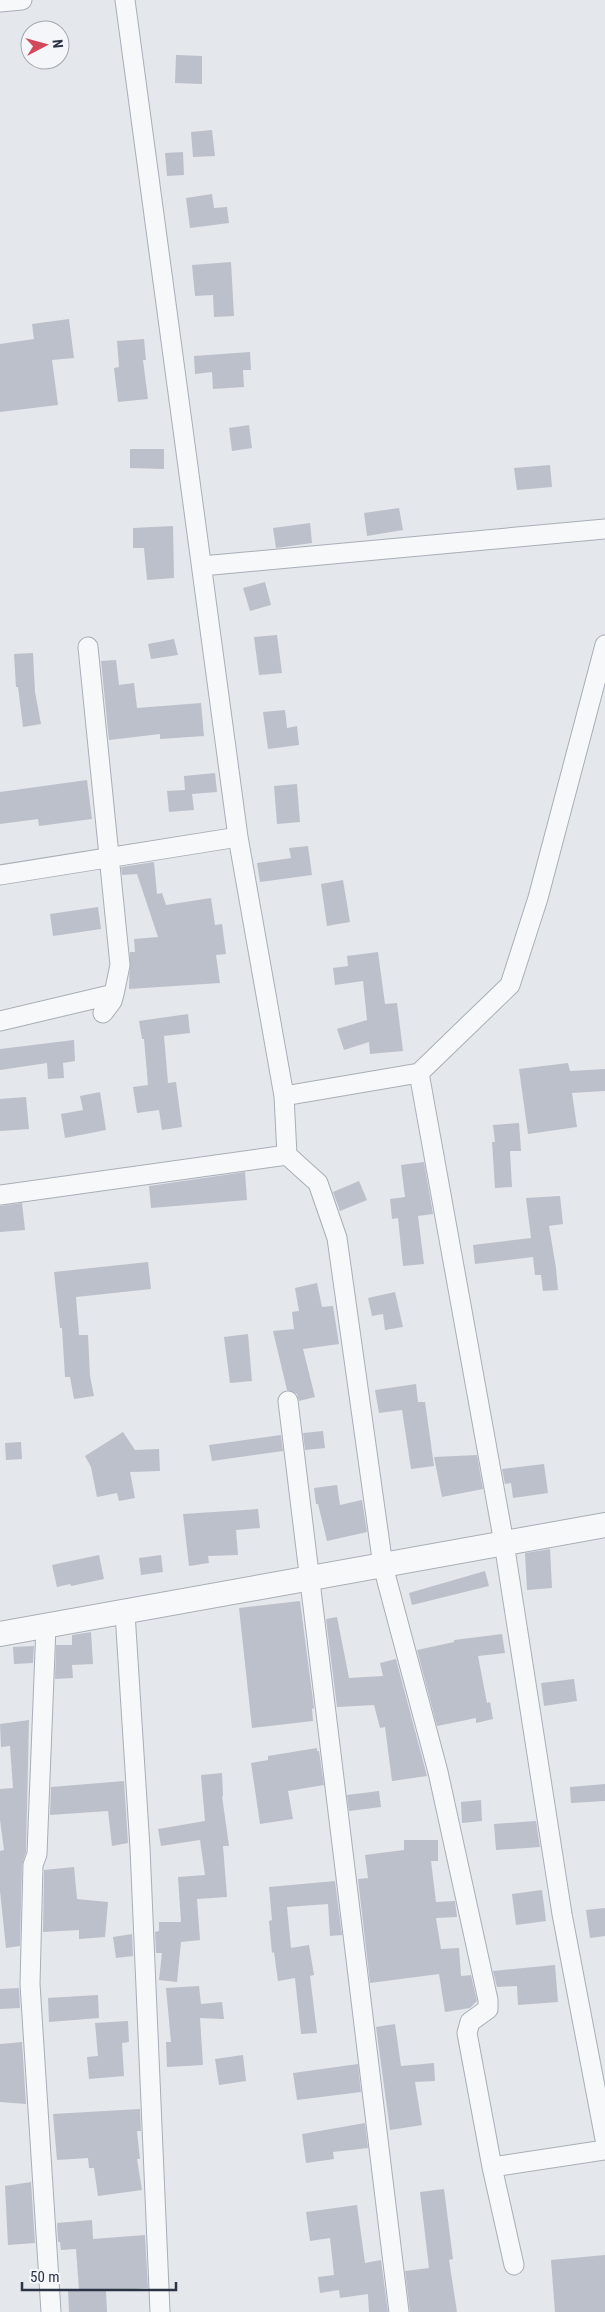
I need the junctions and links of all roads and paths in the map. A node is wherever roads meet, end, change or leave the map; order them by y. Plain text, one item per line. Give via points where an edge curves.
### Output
1 (22, 0) edge
2 (125, 0) edge
3 (0, 2) edge
4 (605, 529) edge
5 (202, 566) junction
6 (605, 645) edge
7 (88, 647) dead end
8 (238, 837) junction
9 (110, 858) junction
10 (0, 875) edge
11 (114, 994) junction
12 (102, 1013) dead end
13 (0, 1021) edge
14 (419, 1073) junction
15 (284, 1096) junction
16 (287, 1155) junction
17 (0, 1195) edge
18 (288, 1401) dead end
19 (605, 1525) edge
20 (504, 1543) junction
21 (383, 1566) junction
22 (310, 1578) junction
23 (125, 1613) junction
24 (46, 1626) junction
25 (0, 1634) edge
26 (605, 2139) edge
27 (605, 2150) edge
28 (492, 2167) junction
29 (514, 2265) dead end
30 (51, 2312) edge
31 (160, 2312) edge
32 (399, 2312) edge

1 - 3 street
2 - 5 street
4 - 5 street
5 - 8 street
6 - 14 street via 538,898 510,985
7 - 9 street
8 - 9 street
8 - 15 street
9 - 10 street
9 - 11 street via 120,965
11 - 12 street
11 - 13 street
14 - 15 street
14 - 20 street
15 - 16 street
16 - 17 street
16 - 21 street via 318,1183 337,1238
18 - 22 street
19 - 20 street
20 - 21 street
20 - 26 street via 562,1914
21 - 22 street
21 - 28 street via 438,1772 488,2000 488,2009 470,2022 467,2033
22 - 23 street
22 - 32 street
23 - 24 street
23 - 31 street via 140,1848
24 - 25 street
24 - 30 street via 30,1984
27 - 28 street
28 - 29 street

